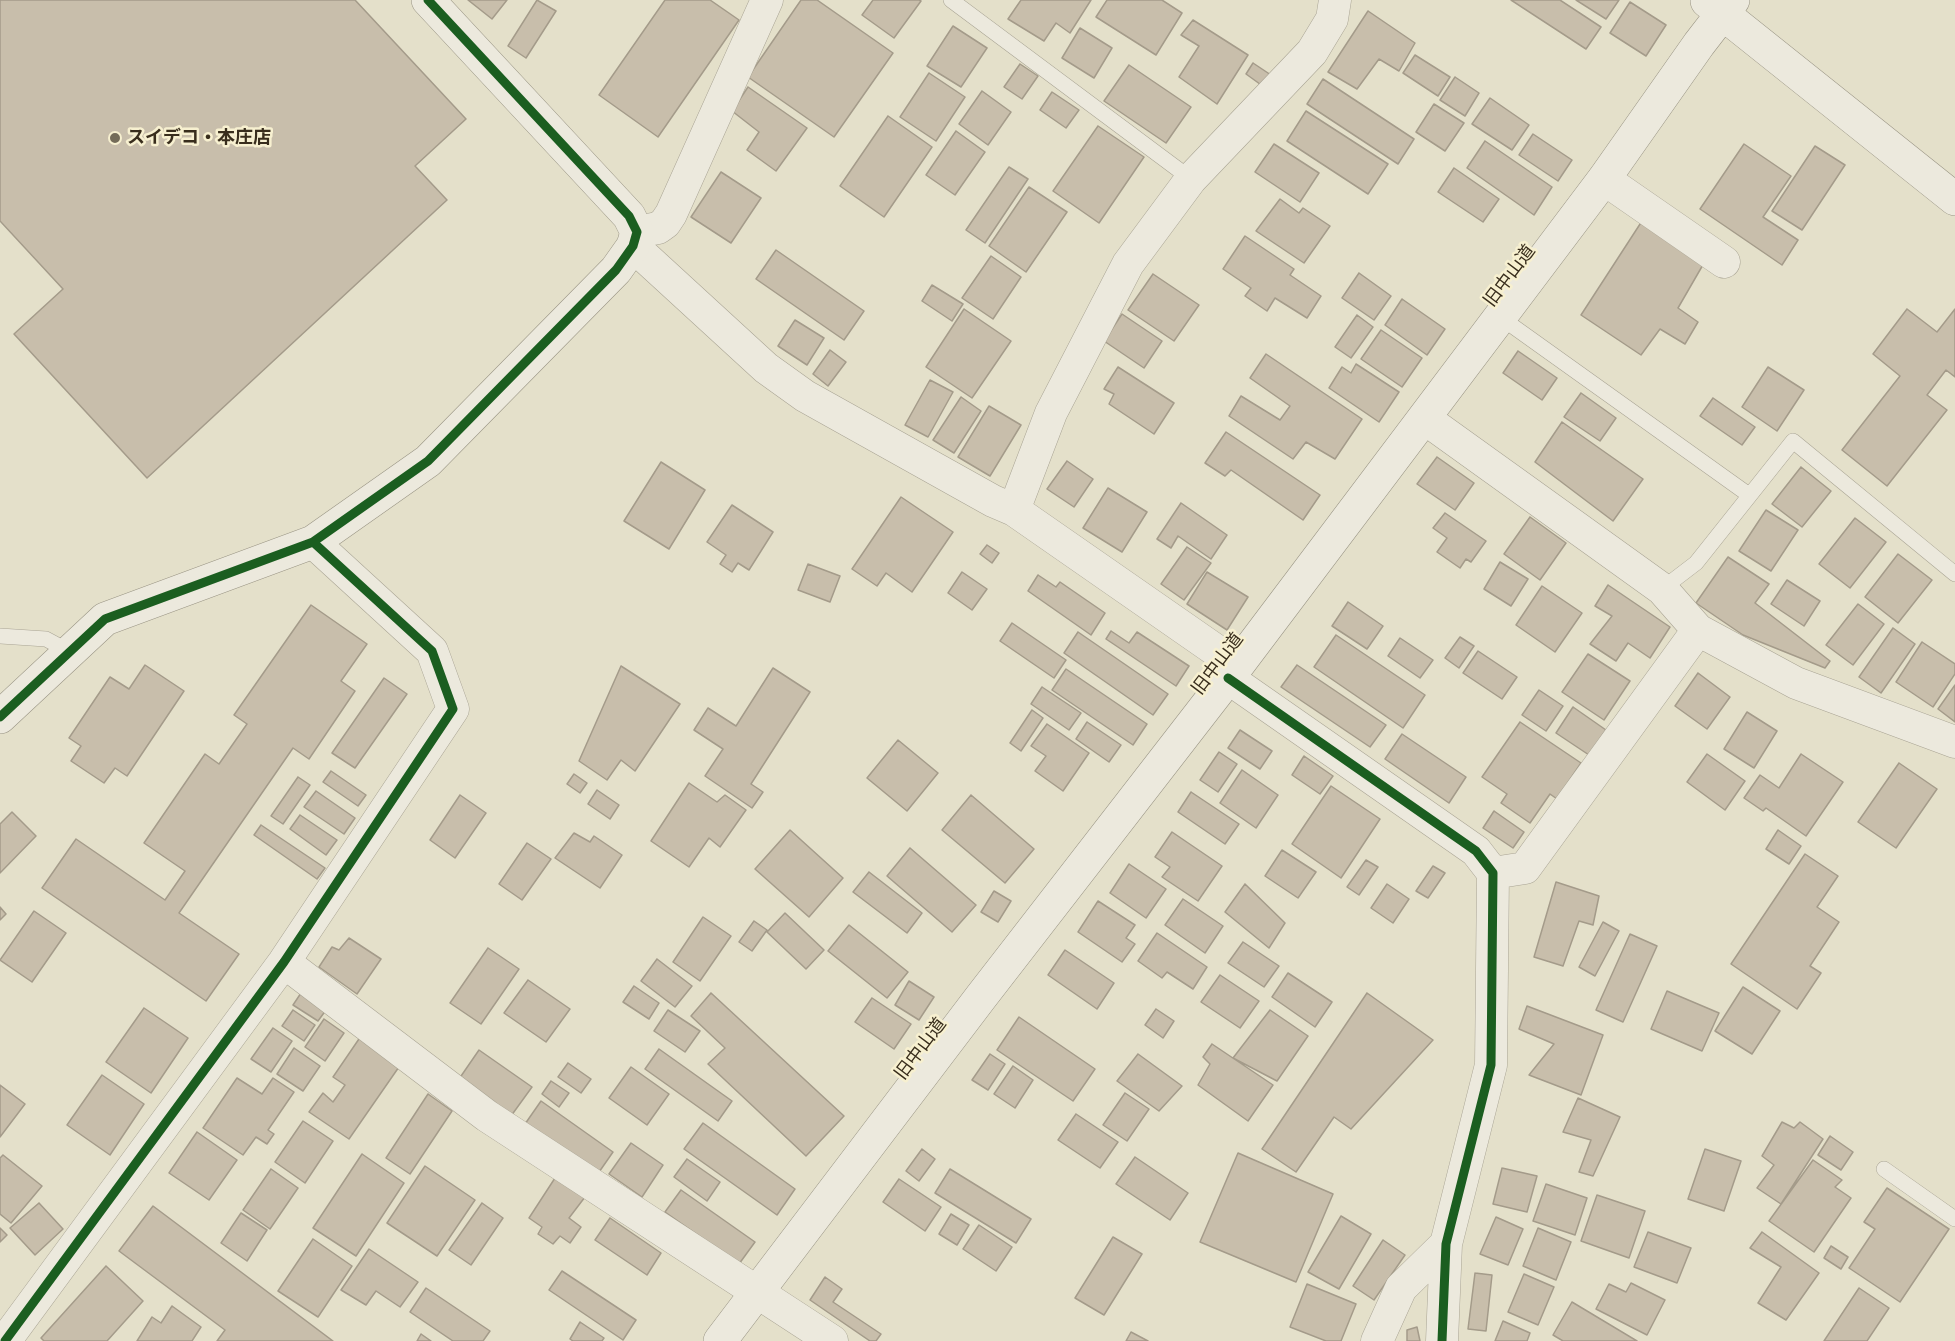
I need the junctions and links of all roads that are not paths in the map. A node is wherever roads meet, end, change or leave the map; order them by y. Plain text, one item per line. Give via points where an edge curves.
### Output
1 (428, 0) edge
2 (767, 0) edge
3 (951, 0) edge
4 (1335, 0) edge
5 (1720, 5) edge
6 (1191, 179) junction
7 (1604, 179) junction
8 (1955, 199) edge
9 (635, 239) junction
10 (1724, 262) dead end
11 (1500, 317) junction
12 (1424, 418) junction
13 (1749, 495) junction
14 (1014, 510) junction
15 (313, 542) junction
16 (1955, 574) edge
17 (1662, 589) junction
18 (1698, 630) junction
19 (0, 636) edge
20 (70, 652) junction
21 (1233, 671) junction
22 (0, 717) edge
23 (1955, 742) edge
24 (1493, 873) junction
25 (284, 962) junction
26 (1884, 1169) dead end
27 (1955, 1219) edge
28 (1446, 1244) junction
29 (757, 1294) junction
30 (5, 1341) edge
31 (720, 1341) edge
32 (832, 1341) edge
33 (1377, 1341) edge
34 (1442, 1341) edge

1 - 9 main road via 629,216
2 - 9 street via 671,214 658,228
3 - 6 lane
4 - 6 street via 1332,19 1312,52
5 - 7 main road, 旧中山道 via 1699,44
5 - 8 main road
6 - 14 street via 1128,264 1051,413
7 - 10 street
7 - 11 main road, 旧中山道
9 - 14 street via 766,368 805,396
9 - 15 main road via 616,270 428,461
11 - 12 main road, 旧中山道
11 - 13 lane
12 - 17 street
12 - 21 main road, 旧中山道
13 - 16 lane via 1793,441
13 - 17 lane via 1696,563
14 - 21 street
15 - 20 main road via 105,619
15 - 25 street via 432,651 453,709
17 - 18 street
18 - 23 street via 1796,683
18 - 24 street via 1525,868
19 - 20 lane via 46,639
20 - 22 main road
21 - 24 street via 1476,851
21 - 29 main road, 旧中山道
24 - 28 street via 1491,1065
25 - 29 street via 488,1116
25 - 30 street
26 - 27 lane
28 - 33 street via 1401,1288
28 - 34 street
29 - 31 main road, 旧中山道
29 - 32 street

